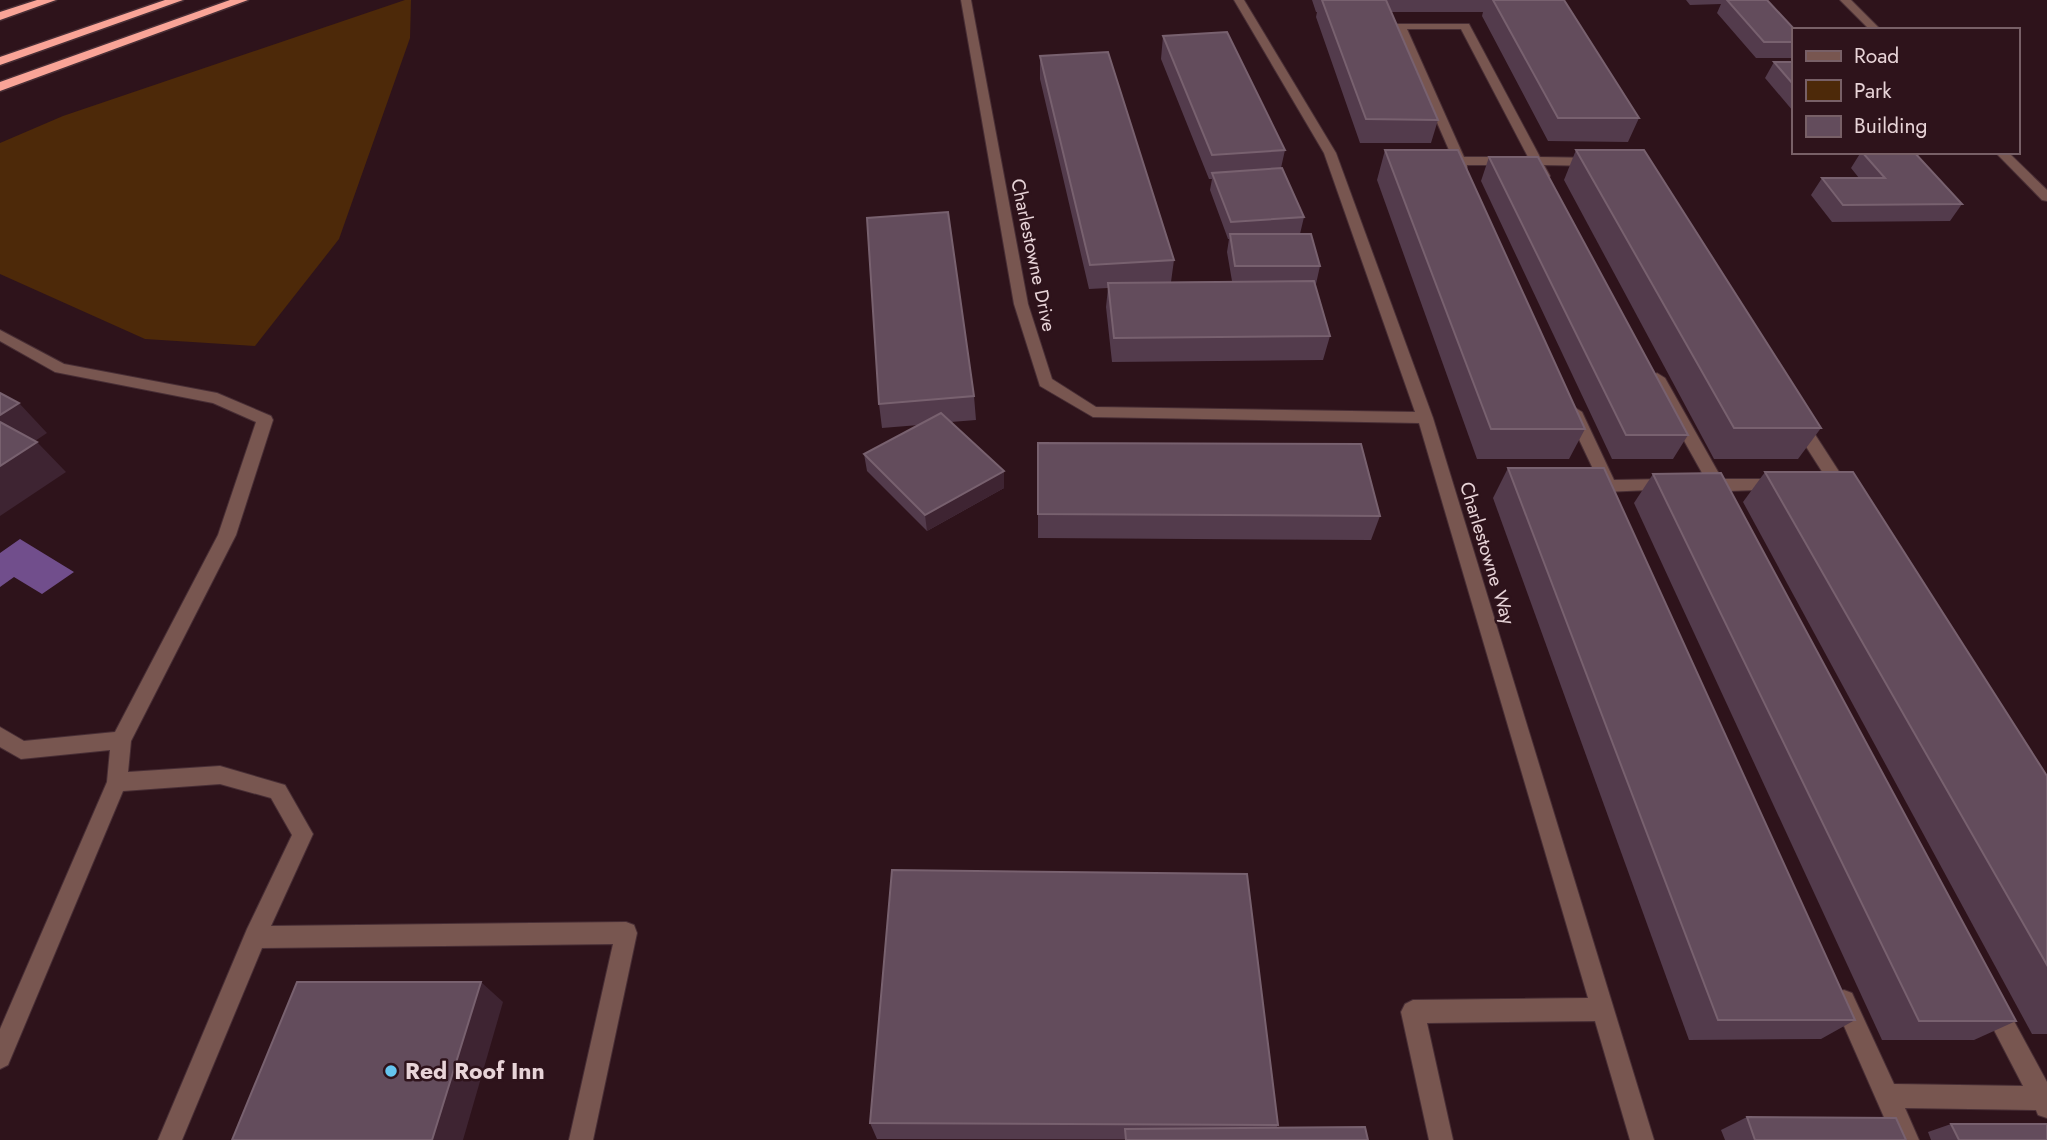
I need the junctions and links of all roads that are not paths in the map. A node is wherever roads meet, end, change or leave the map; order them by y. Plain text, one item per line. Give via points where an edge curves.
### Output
1 (50, 0) edge
2 (177, 0) edge
3 (242, 0) edge
4 (967, 0) edge
5 (1239, 0) edge
6 (1845, 0) edge
7 (0, 16) edge
8 (1874, 28) edge
9 (0, 61) edge
10 (0, 87) edge
11 (2003, 154) edge
12 (1459, 161) junction
13 (1536, 161) junction
14 (1619, 162) edge
15 (1470, 186) edge
16 (1556, 197) edge
17 (2047, 197) edge
18 (0, 335) edge
19 (1650, 365) edge
20 (1568, 398) edge
21 (1787, 404) edge
22 (1425, 418) junction
23 (1717, 485) junction
24 (1798, 485) edge
25 (1853, 508) edge
26 (1730, 509) edge
27 (0, 736) edge
28 (121, 740) junction
29 (117, 782) junction
30 (255, 937) junction
31 (1835, 981) edge
32 (1984, 987) edge
33 (1603, 1009) junction
34 (0, 1057) edge
35 (1887, 1096) junction
36 (2046, 1100) edge
37 (170, 1140) edge
38 (581, 1140) edge
39 (1441, 1140) edge
40 (1642, 1140) edge
41 (1908, 1140) edge

1 - 7 highway
2 - 9 highway
3 - 10 highway
4 - 22 street, Charlestowne Drive via 1021,304 1045,382 1093,412
5 - 22 street, Charlestowne Way via 1329,153
6 - 8 street
11 - 17 street
12 - 13 street
12 - 13 street via 1401,26 1465,26
12 - 15 street
13 - 14 street
13 - 16 street
18 - 28 street via 60,368 217,398 265,420 226,535
19 - 23 street
20 - 23 street via 1612,492
21 - 25 street via 1832,484
22 - 33 street, Charlestowne Way
23 - 24 street
23 - 26 street
27 - 28 street via 21,750
28 - 29 street
29 - 30 street via 220,775 278,791 303,834
29 - 34 street
30 - 37 street
30 - 38 street via 625,933
31 - 35 street
32 - 36 street
33 - 39 street via 1413,1012
33 - 40 street, Charlestowne Way
35 - 36 street
35 - 41 street

